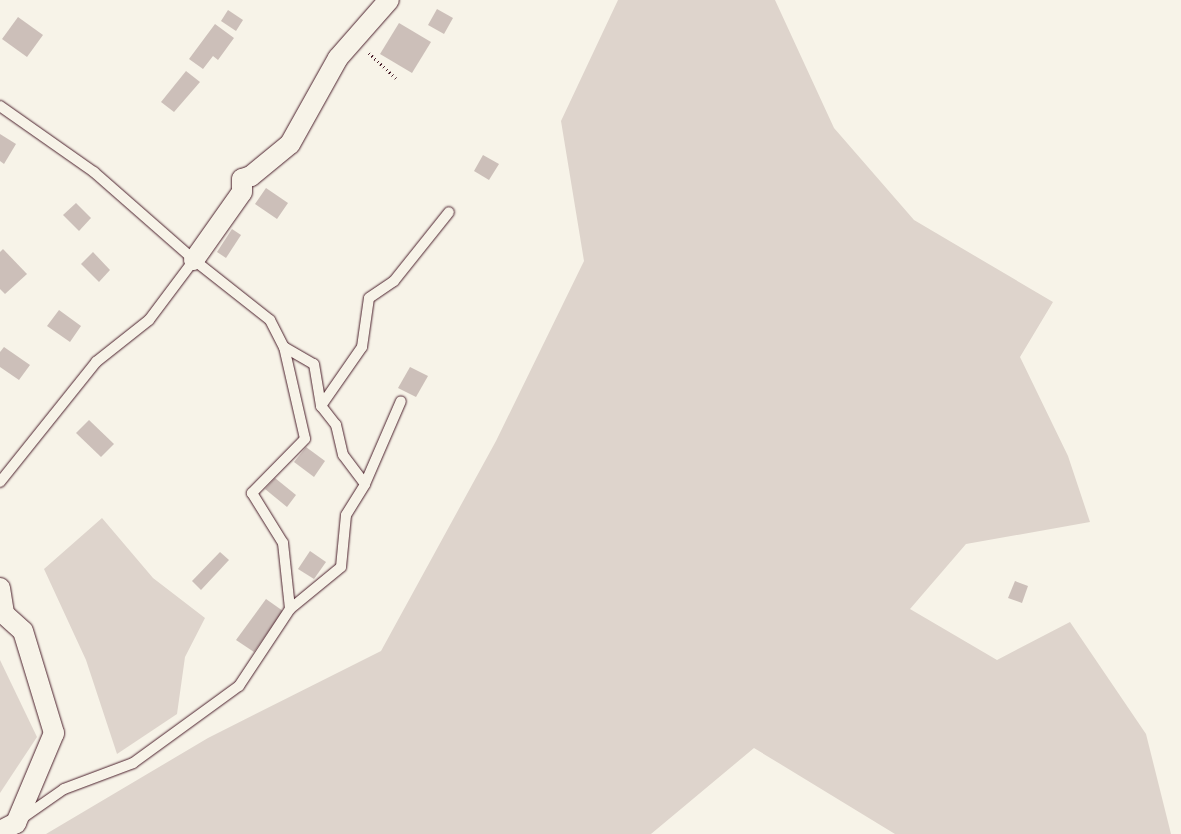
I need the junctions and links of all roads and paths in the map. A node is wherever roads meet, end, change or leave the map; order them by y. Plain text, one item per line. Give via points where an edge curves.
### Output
1 (389, 0) edge
2 (338, 58) junction
3 (396, 78) dead end
4 (0, 106) edge
5 (450, 212) dead end
6 (194, 260) junction
7 (284, 347) junction
8 (401, 401) dead end
9 (321, 406) junction
10 (0, 482) edge
11 (365, 484) junction
12 (0, 588) edge
13 (290, 609) junction
14 (8, 827) edge

1 - 2 street
2 - 3 path via 370,52
2 - 6 street via 290,144 251,176 242,179 242,192
4 - 6 lane via 94,172
5 - 9 lane via 394,282 369,298 362,347
6 - 7 lane via 270,320
6 - 10 lane via 149,320 96,362
7 - 9 lane via 314,364
7 - 13 lane via 305,440 252,493 283,543
8 - 11 lane
9 - 11 lane via 336,425 343,455
11 - 13 lane via 346,515 341,567
12 - 14 street via 4,614 23,631 54,733
13 - 14 lane via 239,686 133,763 64,789

